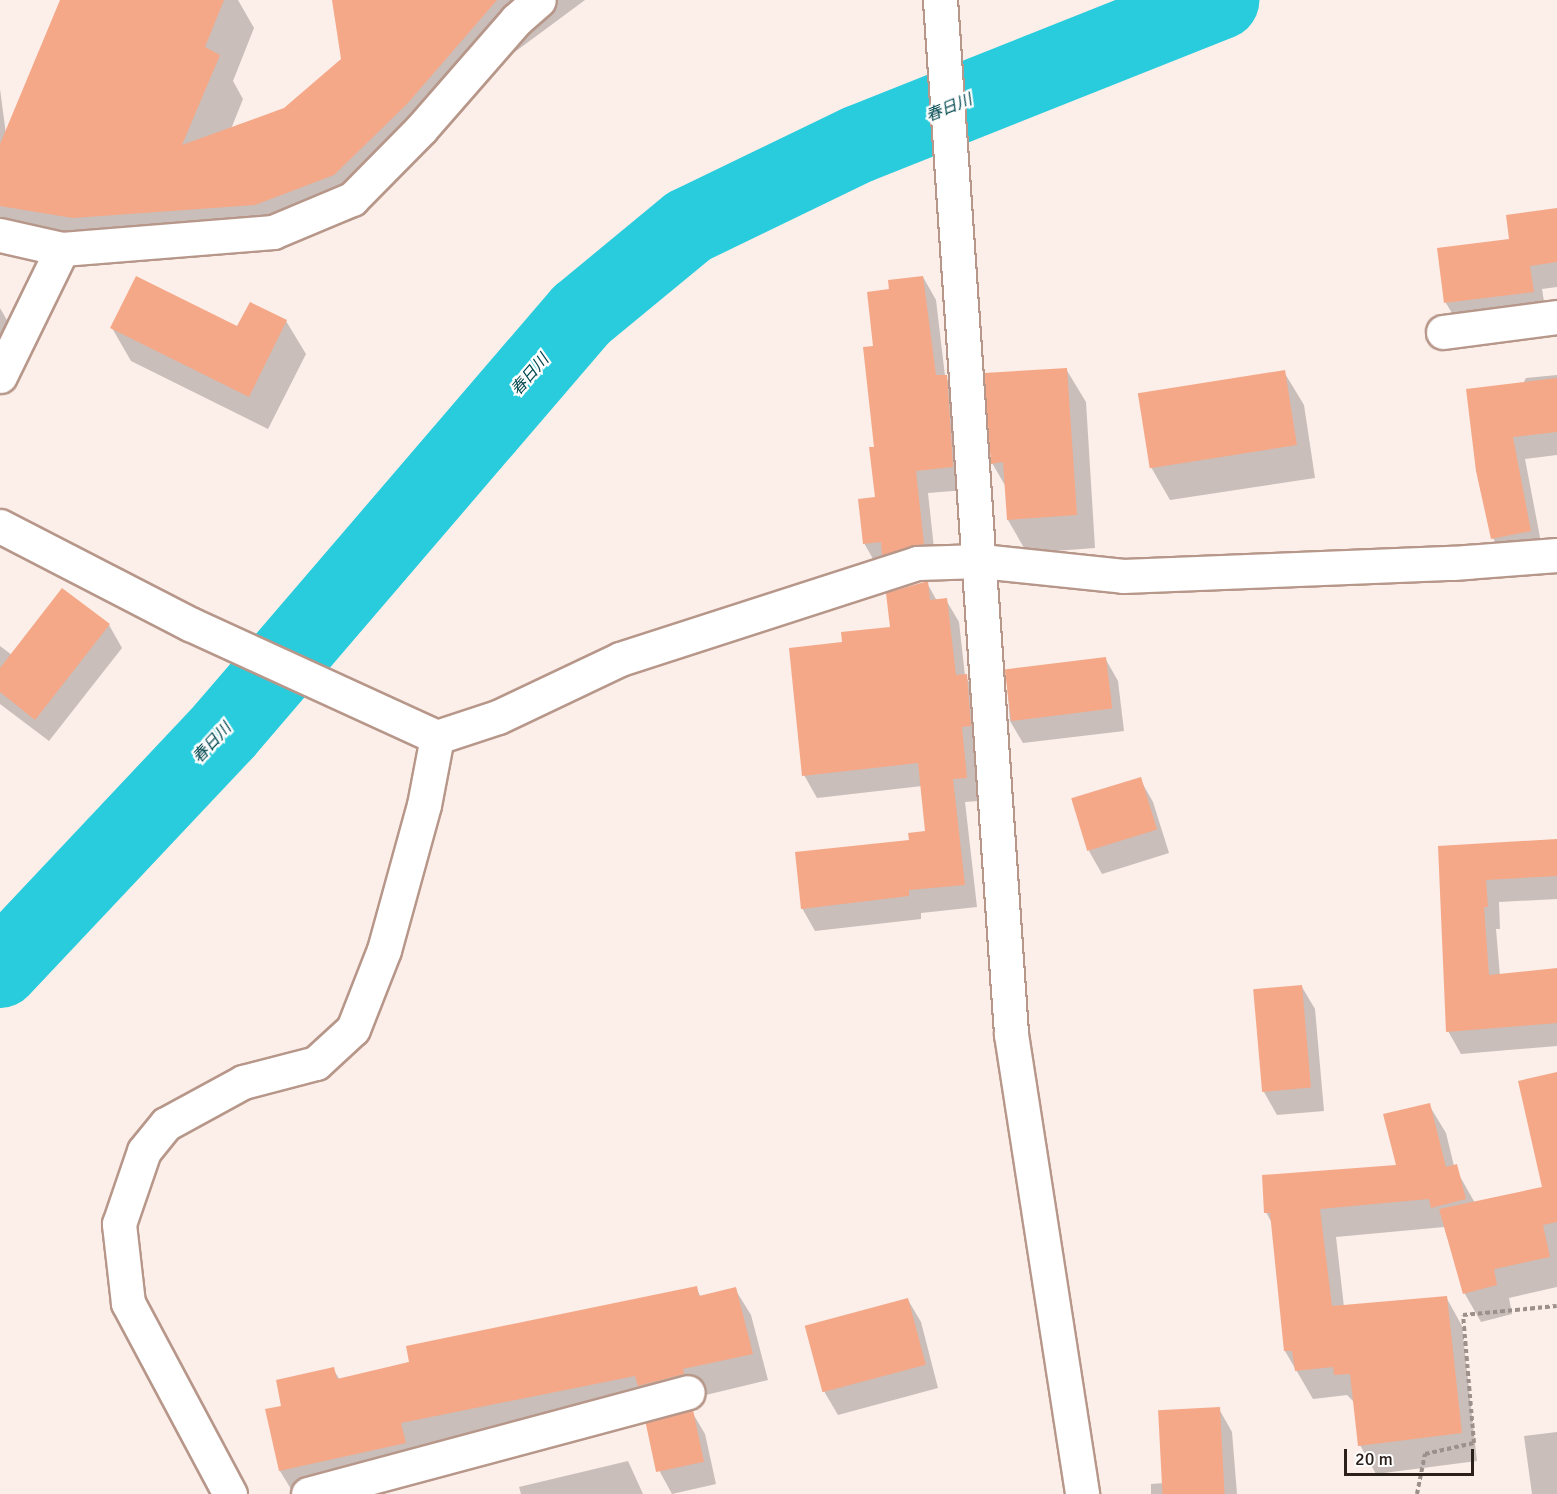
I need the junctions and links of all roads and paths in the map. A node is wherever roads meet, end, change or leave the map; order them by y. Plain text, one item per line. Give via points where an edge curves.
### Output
1 (539, 0) edge
2 (940, 0) edge
3 (0, 235) edge
4 (62, 249) junction
5 (1557, 317) edge
6 (1443, 332) dead end
7 (0, 376) edge
8 (0, 526) edge
9 (1557, 555) edge
10 (981, 561) junction
11 (437, 738) junction
12 (1557, 1306) edge
13 (688, 1392) dead end
14 (230, 1494) edge
15 (309, 1494) edge
16 (1082, 1494) edge
17 (1417, 1494) edge

1 - 4 street via 352,198 273,232
2 - 10 street
3 - 4 street
4 - 7 street
5 - 6 street
8 - 11 street via 190,624
9 - 10 street via 1123,576
10 - 11 street via 917,563 632,655 498,717
10 - 16 street via 1011,1034
11 - 14 street via 424,806 384,951 353,1029 316,1063 243,1082 166,1124 144,1151 119,1224 128,1303
12 - 17 path via 1463,1315 1474,1443 1425,1454
13 - 15 street

